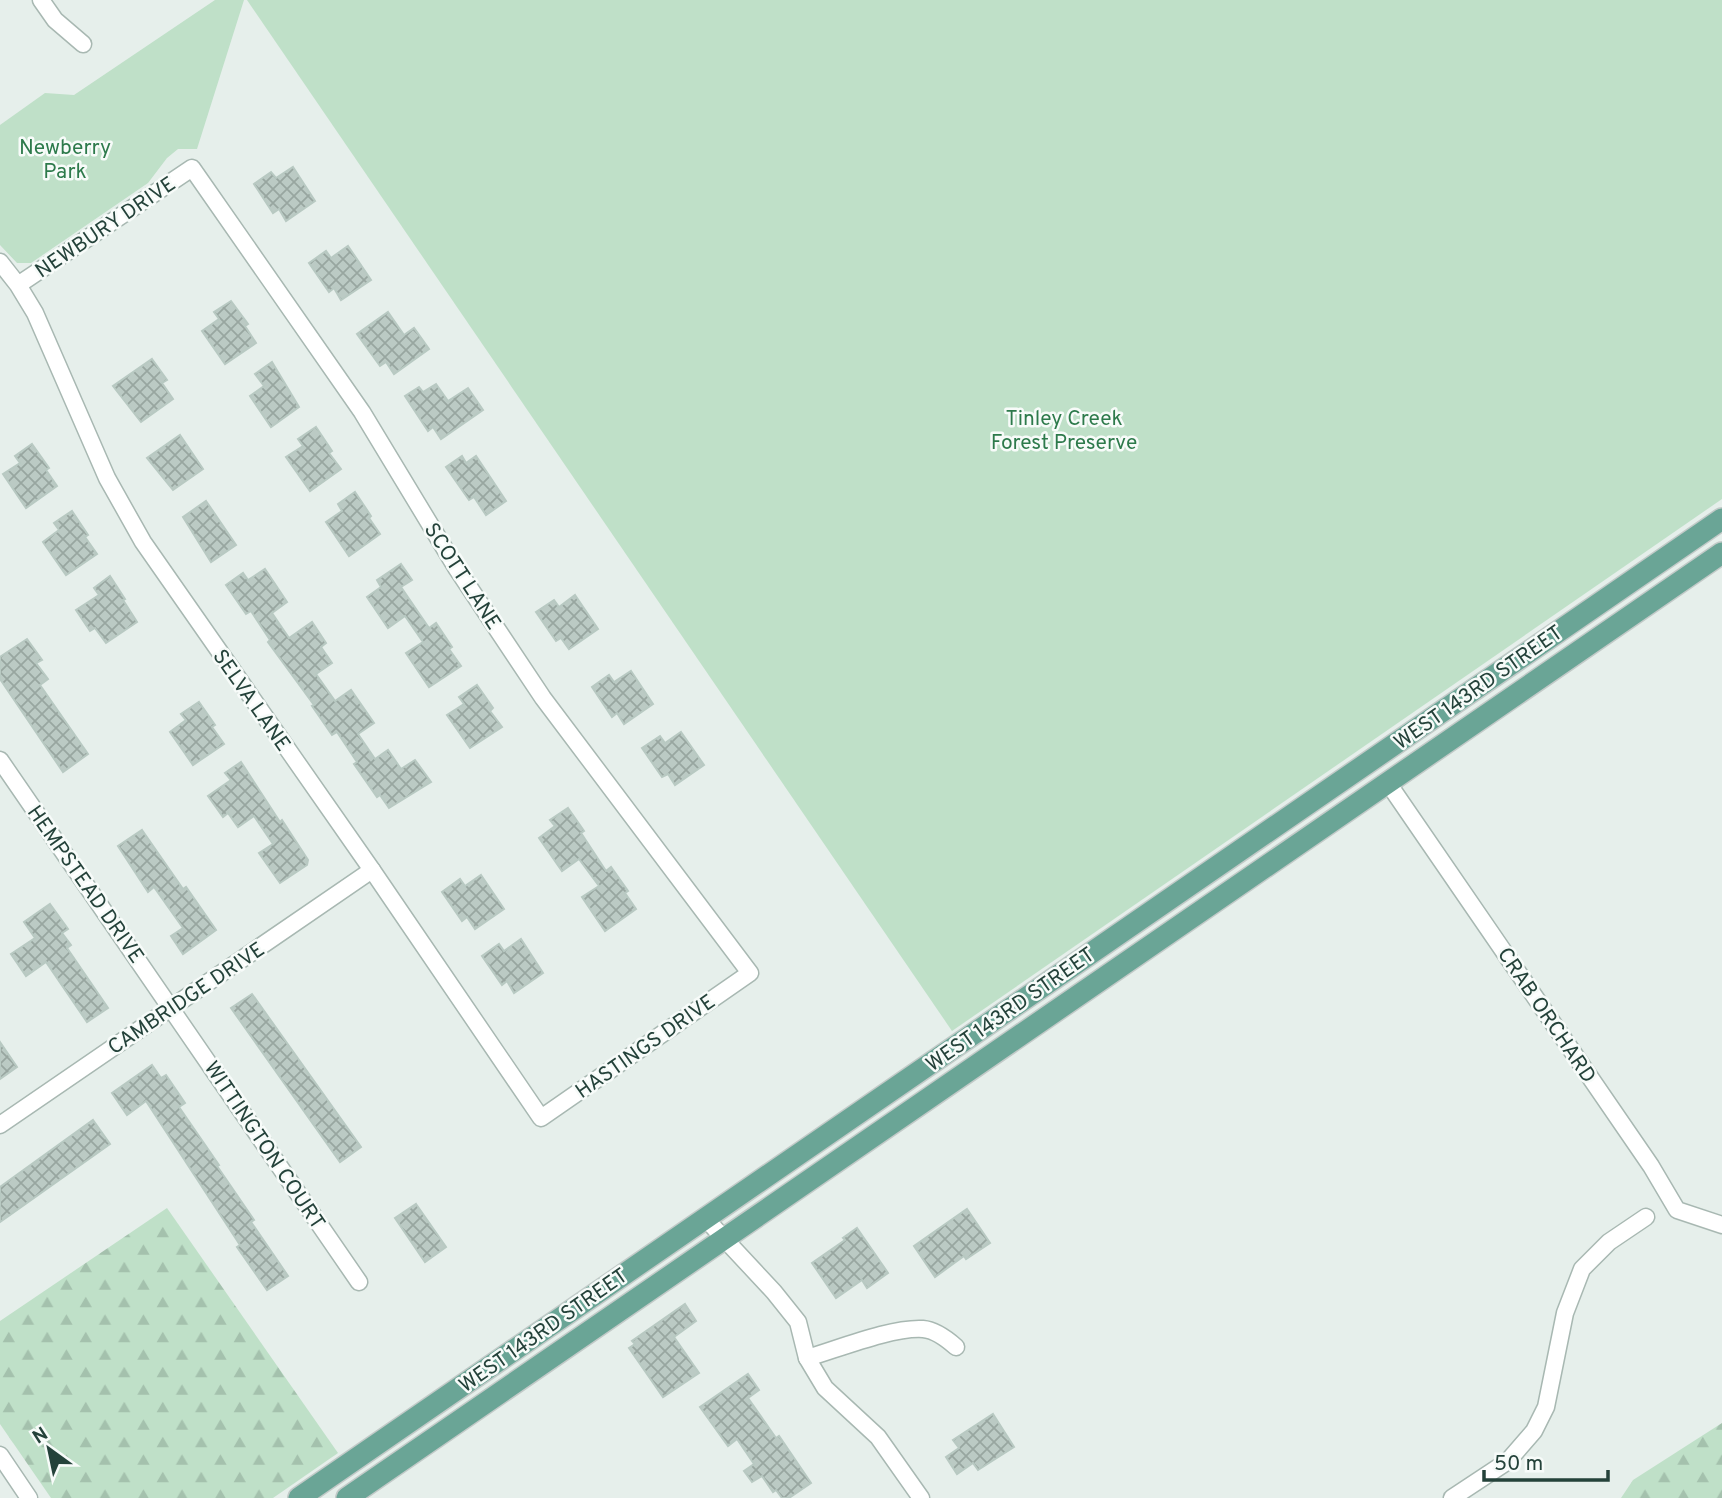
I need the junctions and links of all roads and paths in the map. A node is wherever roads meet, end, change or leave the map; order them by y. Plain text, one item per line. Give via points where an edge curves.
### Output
1 (41, 0) edge
2 (83, 44) dead end
3 (192, 168) joint
4 (0, 262) edge
5 (18, 285) junction
6 (1722, 519) edge
7 (1722, 554) edge
8 (0, 761) edge
9 (1388, 783) junction
10 (372, 870) junction
11 (750, 973) joint
12 (171, 1008) junction
13 (541, 1118) joint
14 (0, 1125) edge
15 (1646, 1216) dead end
16 (705, 1218) junction
17 (1722, 1225) edge
18 (724, 1239) junction
19 (359, 1282) dead end
20 (956, 1347) dead end
21 (807, 1358) junction
22 (0, 1455) edge
23 (29, 1498) edge
24 (299, 1498) edge
25 (347, 1498) edge
26 (921, 1498) edge
27 (1452, 1498) edge

1 - 2 street via 55,20
3 - 5 street, NEWBURY DRIVE
3 - 11 street, SCOTT LANE via 347,389 457,569 543,698
4 - 5 street, SELVA LANE
5 - 10 street, SELVA LANE via 35,313 107,478 143,542
6 - 16 main road, WEST 143RD STREET
7 - 9 main road, WEST 143RD STREET
8 - 12 street, HEMPSTEAD DRIVE
9 - 17 street, CRAB ORCHARD via 1677,1210
9 - 18 main road, WEST 143RD STREET
10 - 12 street, CAMBRIDGE DRIVE
10 - 13 street, SELVA LANE
11 - 13 street, HASTINGS DRIVE
12 - 14 street, CAMBRIDGE DRIVE
12 - 19 street, WITTINGTON COURT
15 - 27 street via 1608,1242 1583,1269 1565,1313 1546,1407 1534,1431 1508,1461
16 - 18 street
16 - 24 main road, WEST 143RD STREET
18 - 21 street via 798,1322
18 - 25 main road, WEST 143RD STREET
20 - 21 street via 925,1329 896,1332
21 - 26 street via 825,1388 878,1437
22 - 23 street

